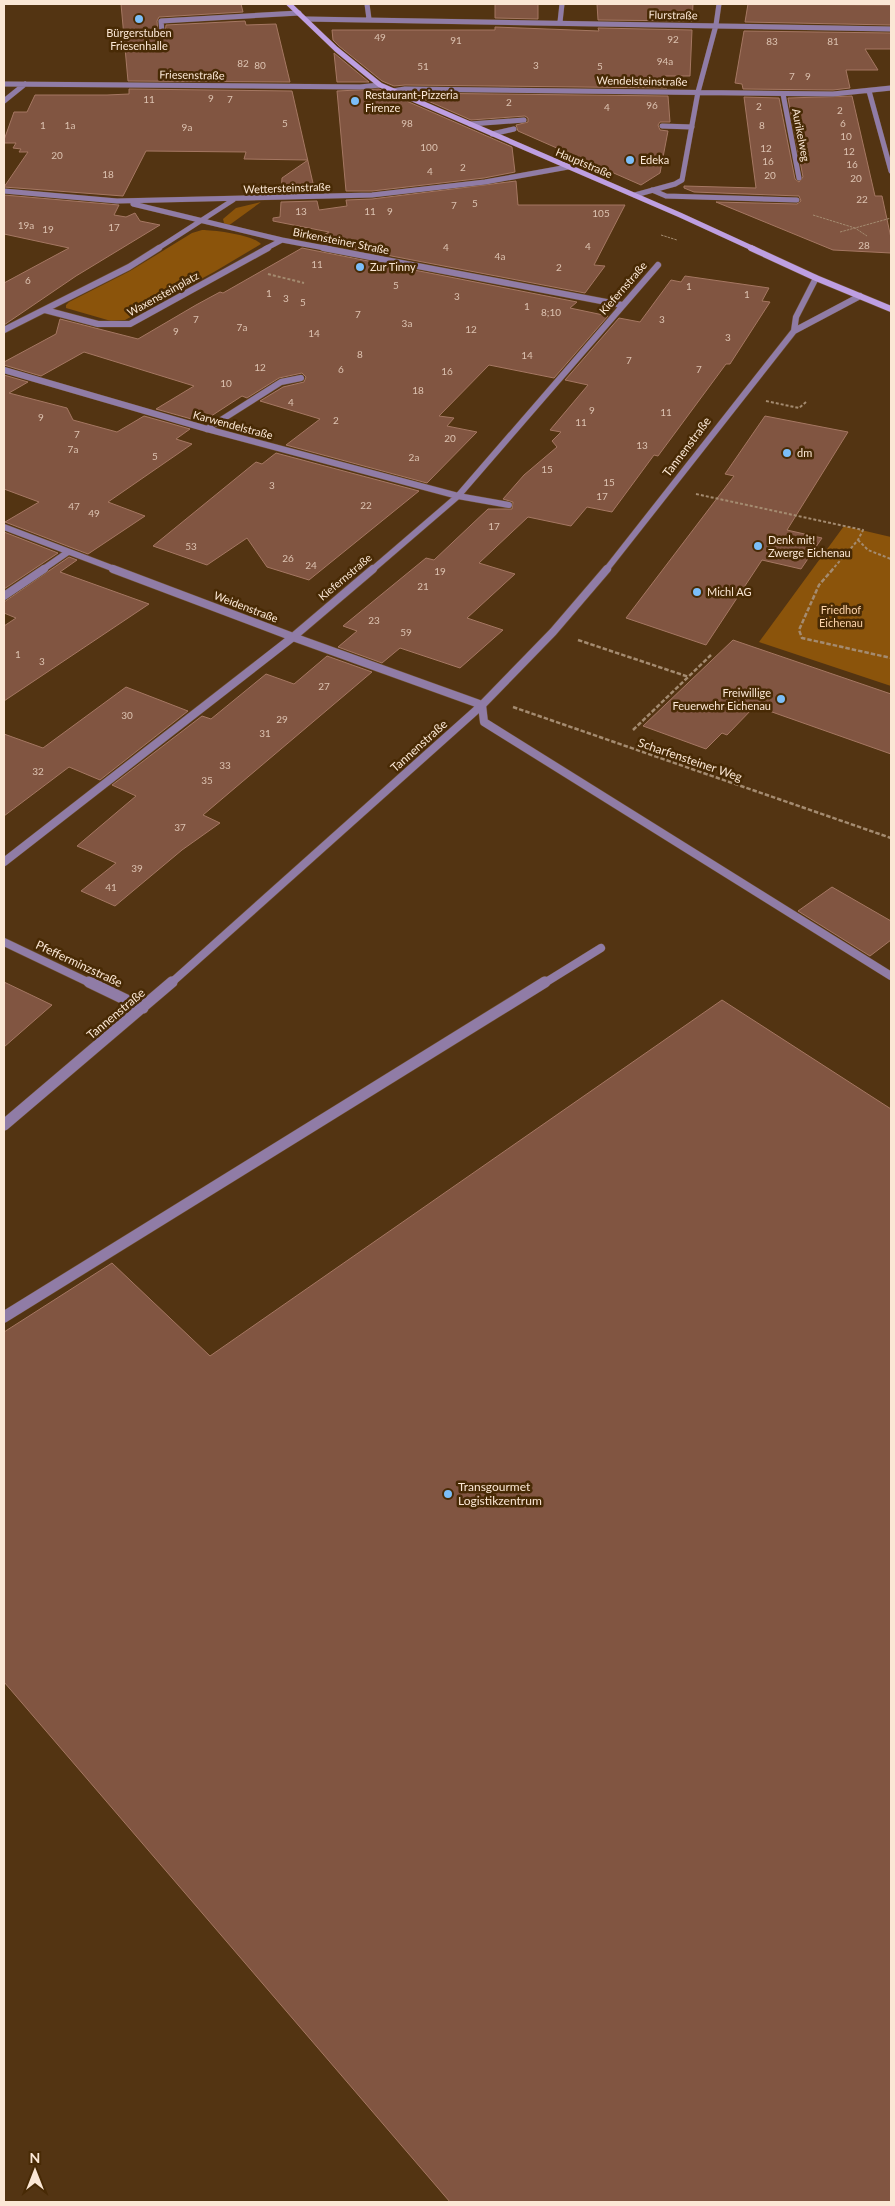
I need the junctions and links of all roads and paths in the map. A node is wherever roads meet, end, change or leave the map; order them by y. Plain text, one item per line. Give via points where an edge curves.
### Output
1 (289, 4) edge
2 (367, 4) edge
3 (562, 4) edge
4 (719, 4) edge
5 (299, 13) junction
6 (305, 18) junction
7 (369, 19) junction
8 (560, 22) junction
9 (716, 25) junction
10 (891, 29) edge
11 (162, 32) dead end
12 (4, 84) edge
13 (25, 84) junction
14 (380, 85) junction
15 (891, 88) edge
16 (393, 90) junction
17 (869, 91) junction
18 (698, 92) junction
19 (783, 94) junction
20 (4, 101) edge
21 (524, 120) dead end
22 (470, 124) junction
23 (662, 126) dead end
24 (692, 127) junction
25 (514, 129) dead end
26 (492, 134) junction
27 (890, 159) edge
28 (568, 167) junction
29 (891, 171) edge
30 (799, 178) dead end
31 (652, 190) junction
32 (4, 191) edge
33 (635, 195) junction
34 (234, 199) junction
35 (797, 200) joint
36 (117, 201) junction
37 (680, 215) junction
38 (891, 218) edge
39 (198, 221) junction
40 (855, 228) junction
41 (840, 232) dead end
42 (867, 236) dead end
43 (282, 240) junction
44 (658, 265) joint
45 (816, 278) junction
46 (860, 296) junction
47 (622, 305) junction
48 (891, 309) edge
49 (45, 310) junction
50 (4, 330) edge
51 (794, 331) junction
52 (4, 370) edge
53 (300, 378) dead end
54 (741, 396) junction
55 (806, 402) dead end
56 (207, 429) junction
57 (670, 488) junction
58 (458, 496) junction
59 (509, 506) dead end
60 (4, 527) edge
61 (858, 540) junction
62 (68, 552) junction
63 (891, 559) edge
64 (4, 596) edge
65 (553, 632) junction
66 (293, 637) junction
67 (711, 655) dead end
68 (891, 658) edge
69 (689, 677) junction
70 (482, 705) junction
71 (633, 730) dead end
72 (891, 838) edge
73 (4, 862) edge
74 (4, 942) edge
75 (601, 948) dead end
76 (891, 976) edge
77 (143, 1008) junction
78 (4, 1125) edge
79 (4, 1317) edge

1 - 5 main road, Hauptstraße
2 - 7 street
3 - 8 street
4 - 9 street
5 - 6 main road, Hauptstraße
5 - 11 street via 161,21
6 - 7 street, Flurstraße
6 - 14 main road, Hauptstraße
7 - 8 street, Flurstraße
8 - 9 street, Flurstraße
9 - 10 street, Flurstraße
9 - 18 street
12 - 13 street, Friesenstraße
13 - 14 street, Friesenstraße
13 - 20 street
14 - 16 main road, Hauptstraße
15 - 17 street, Wendelsteinstraße
16 - 18 street, Wendelsteinstraße
16 - 22 main road, Hauptstraße
17 - 19 street, Wendelsteinstraße
17 - 27 street
18 - 19 street, Wendelsteinstraße
18 - 24 street
19 - 30 street, Aurikelweg
21 - 22 street
22 - 26 main road, Hauptstraße
23 - 24 street
24 - 31 street via 682,180
25 - 26 street
26 - 28 main road, Hauptstraße
27 - 29 street
28 - 33 main road, Hauptstraße
28 - 34 street, Wettersteinstraße via 396,193
31 - 33 street
31 - 35 street via 666,196
32 - 36 street, Wettersteinstraße
33 - 37 main road, Hauptstraße
34 - 36 street, Wettersteinstraße
34 - 39 street
35 - 40 path via 802,200 806,212
36 - 39 street, Birkensteiner Straße
37 - 44 path via 668,220 649,258
37 - 45 main road, Hauptstraße
38 - 40 path
39 - 43 street, Birkensteiner Straße
39 - 49 street via 129,266
40 - 41 path
40 - 42 path
43 - 47 street, Birkensteiner Straße
43 - 49 street, Waxensteinplatz via 130,324 106,326
44 - 47 street, Kiefernstraße
45 - 46 main road, Hauptstraße
45 - 51 street, Tannenstraße via 796,317
46 - 48 main road, Hauptstraße
46 - 51 street, Tannenstraße
47 - 58 street, Kiefernstraße
49 - 50 street
51 - 54 street, Tannenstraße
52 - 56 street, Karwendelstraße
53 - 56 street via 281,382
54 - 55 path via 799,408
54 - 57 street, Tannenstraße
56 - 58 street, Karwendelstraße
57 - 61 path via 863,530
57 - 65 street, Tannenstraße
58 - 59 street, Karwendelstraße
58 - 66 street, Kiefernstraße
60 - 62 street, Weidenstraße
61 - 63 path via 868,550
61 - 68 path via 819,586 799,630 802,638
62 - 64 street
62 - 66 street, Weidenstraße
65 - 69 path
65 - 70 street, Tannenstraße
66 - 70 street, Weidenstraße
66 - 73 street, Kiefernstraße
67 - 69 path
69 - 71 path
70 - 72 path, Scharfensteiner Weg via 508,706
70 - 76 street via 484,722
70 - 77 street, Tannenstraße
74 - 77 street, Pfefferminzstraße
75 - 79 street
77 - 78 street, Tannenstraße

